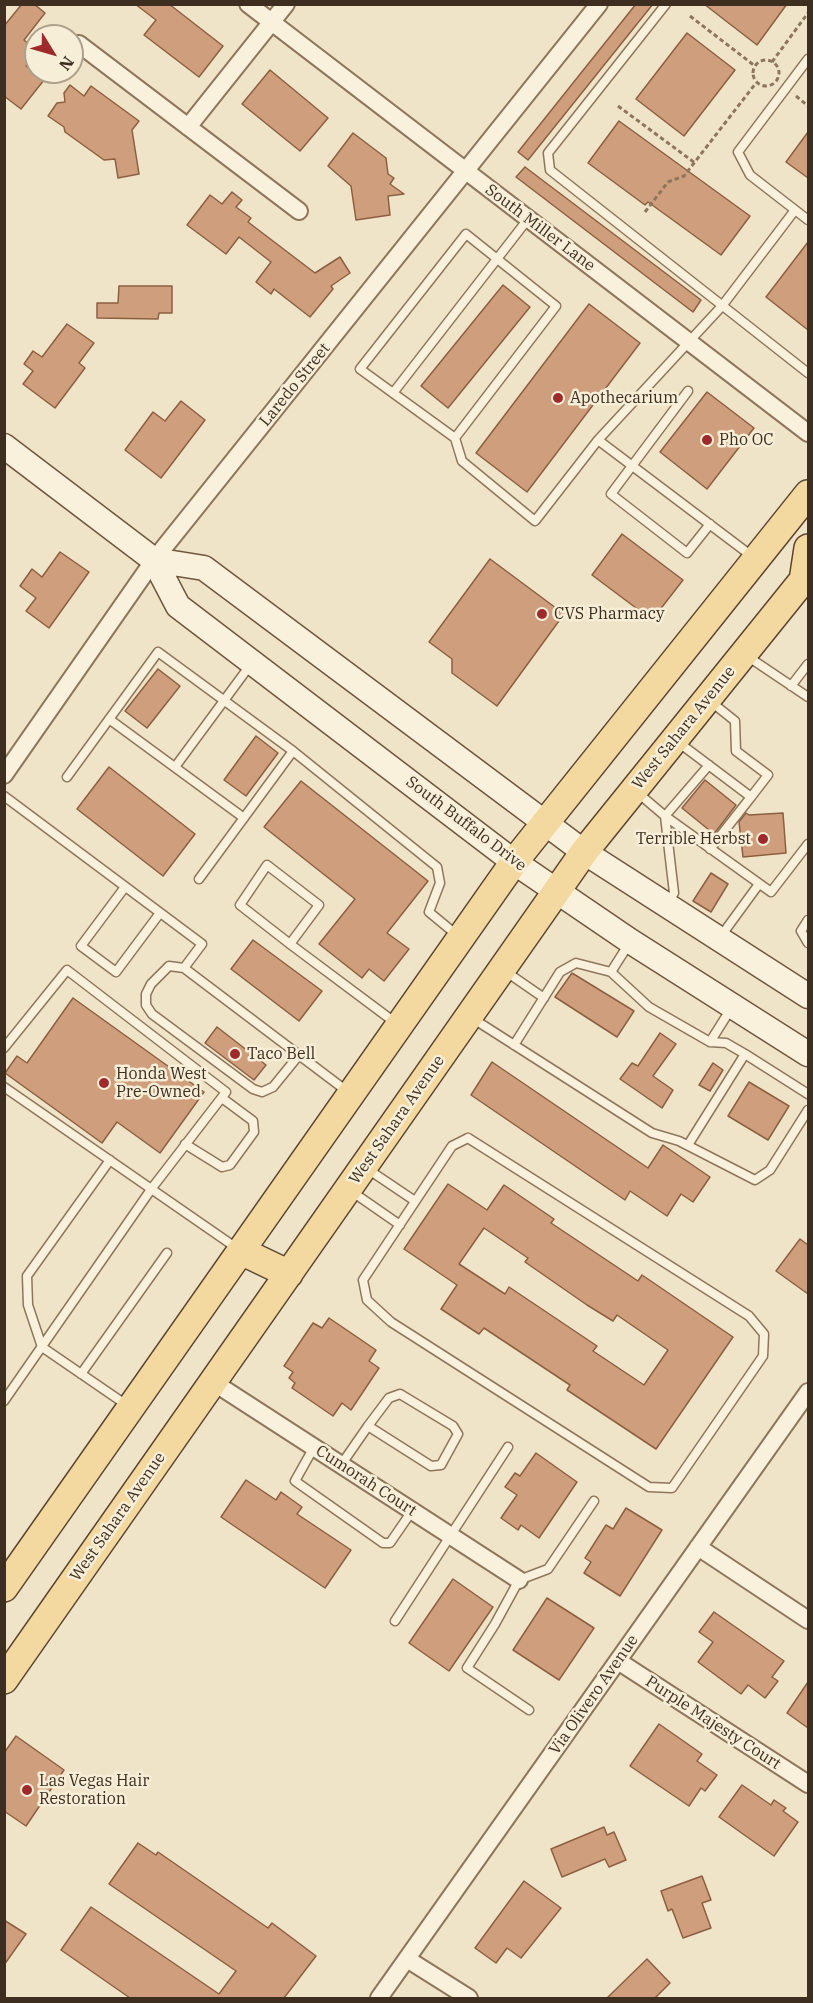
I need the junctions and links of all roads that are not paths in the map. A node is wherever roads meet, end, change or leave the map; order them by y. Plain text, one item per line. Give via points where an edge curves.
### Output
1 (248, 4) edge
2 (286, 4) edge
3 (600, 4) edge
4 (666, 4) edge
5 (272, 22) junction
6 (84, 48) edge
7 (808, 59) edge
8 (188, 127) junction
9 (466, 172) junction
10 (795, 210) junction
11 (299, 211) dead end
12 (528, 219) junction
13 (808, 220) edge
14 (496, 259) junction
15 (722, 306) junction
16 (688, 342) junction
17 (808, 373) edge
18 (688, 391) dead end
19 (393, 393) junction
20 (808, 433) edge
21 (455, 438) junction
22 (598, 440) junction
23 (4, 446) edge
24 (633, 466) junction
25 (808, 494) edge
26 (710, 524) junction
27 (808, 548) edge
28 (756, 559) junction
29 (154, 560) junction
30 (806, 577) edge
31 (744, 654) junction
32 (253, 662) junction
33 (808, 664) edge
34 (791, 686) junction
35 (808, 697) edge
36 (707, 699) junction
37 (224, 700) junction
38 (110, 719) junction
39 (675, 740) junction
40 (293, 751) junction
41 (709, 765) junction
42 (175, 767) junction
43 (4, 774) edge
44 (67, 777) dead end
45 (634, 790) junction
46 (4, 796) edge
47 (751, 797) junction
48 (665, 816) junction
49 (244, 818) junction
50 (544, 823) junction
51 (808, 844) edge
52 (710, 849) junction
53 (585, 852) junction
54 (514, 862) junction
55 (199, 879) dead end
56 (759, 884) junction
57 (125, 887) junction
58 (556, 892) junction
59 (666, 906) junction
60 (160, 913) junction
61 (808, 920) edge
62 (461, 938) junction
63 (719, 939) junction
64 (630, 941) junction
65 (807, 942) edge
66 (291, 944) junction
67 (184, 969) junction
68 (502, 969) junction
69 (611, 972) junction
70 (808, 996) edge
71 (544, 998) junction
72 (732, 1006) junction
73 (469, 1017) junction
74 (399, 1026) junction
75 (710, 1042) junction
76 (514, 1045) junction
77 (4, 1048) edge
78 (745, 1054) junction
79 (808, 1054) edge
80 (299, 1055) junction
81 (4, 1087) edge
82 (351, 1094) junction
83 (808, 1094) edge
84 (222, 1098) junction
85 (808, 1110) edge
86 (186, 1144) junction
87 (688, 1145) junction
88 (110, 1160) junction
89 (364, 1166) junction
90 (152, 1188) junction
91 (349, 1189) junction
92 (415, 1201) junction
93 (400, 1225) junction
94 (241, 1251) junction
95 (167, 1253) dead end
96 (289, 1274) junction
97 (42, 1347) junction
98 (81, 1374) junction
99 (213, 1382) junction
100 (808, 1392) edge
101 (4, 1401) edge
102 (130, 1408) junction
103 (368, 1426) junction
104 (314, 1447) junction
105 (508, 1447) dead end
106 (341, 1465) junction
107 (594, 1501) dead end
108 (412, 1511) junction
109 (451, 1536) junction
110 (698, 1547) junction
111 (519, 1580) junction
112 (4, 1588) edge
113 (808, 1620) edge
114 (395, 1621) dead end
115 (618, 1661) junction
116 (4, 1680) edge
117 (529, 1710) dead end
118 (808, 1784) edge
119 (407, 1959) junction
120 (379, 1998) edge
121 (469, 1998) edge

1 - 5 street, South Miller Lane
2 - 5 street
3 - 9 street, Laredo Street
4 - 15 lane via 548,153 550,170
5 - 8 street
5 - 9 street, South Miller Lane
6 - 8 street
7 - 10 lane via 738,152 750,175
8 - 11 street
9 - 12 street, South Miller Lane
9 - 29 street, Laredo Street
10 - 13 lane
10 - 15 lane
12 - 14 lane
12 - 16 street, South Miller Lane
14 - 19 lane
14 - 19 lane via 466,234 360,369
14 - 21 lane via 556,306
15 - 16 lane
15 - 17 lane
16 - 20 street, South Miller Lane
16 - 22 lane
18 - 24 lane
19 - 21 lane
21 - 22 lane via 462,461 536,521
22 - 24 lane
23 - 29 main road, South Buffalo Drive
24 - 26 lane
24 - 26 lane via 611,494 687,553
25 - 28 main road
26 - 28 lane
27 - 30 main road
28 - 50 main road
29 - 32 main road, South Buffalo Drive via 178,606
29 - 43 street, Laredo Street
29 - 50 main road, South Buffalo Drive via 204,568
30 - 31 main road, West Sahara Avenue
31 - 34 lane
31 - 36 main road, West Sahara Avenue
32 - 37 lane
32 - 54 main road, South Buffalo Drive
33 - 34 lane
34 - 35 lane
36 - 39 main road, West Sahara Avenue
36 - 47 lane via 735,721 736,751 768,775
37 - 38 lane via 158,652
37 - 40 lane
37 - 42 lane
38 - 42 lane
38 - 44 lane
39 - 41 lane
39 - 45 main road, West Sahara Avenue
40 - 49 lane
40 - 62 lane via 437,867 440,883 429,912
41 - 47 lane
41 - 48 lane
42 - 49 lane
45 - 48 lane
45 - 53 main road, West Sahara Avenue
46 - 57 lane
47 - 52 lane
48 - 52 lane
48 - 59 lane via 674,892
49 - 55 lane
50 - 53 main road, South Buffalo Drive
50 - 54 main road
51 - 56 lane via 771,892
52 - 56 lane
53 - 58 main road, West Sahara Avenue
53 - 59 main road, South Buffalo Drive
54 - 58 main road, South Buffalo Drive
54 - 62 main road
56 - 63 lane
57 - 60 lane
57 - 60 lane via 81,946 116,972
58 - 64 main road, South Buffalo Drive
58 - 68 main road, West Sahara Avenue
59 - 63 main road, South Buffalo Drive
60 - 67 lane via 202,944
61 - 65 lane via 801,931
62 - 74 main road
63 - 70 main road, South Buffalo Drive
64 - 69 lane
64 - 72 main road, South Buffalo Drive
66 - 66 lane via 240,905 267,865 319,905
66 - 74 lane
67 - 80 lane
67 - 80 lane via 169,966 151,984 146,1005 152,1014 262,1092 273,1087
68 - 71 lane
68 - 73 main road, West Sahara Avenue
69 - 71 lane via 576,963 560,972
69 - 75 lane via 650,1007
71 - 76 lane
72 - 75 lane
72 - 79 main road, South Buffalo Drive
73 - 76 lane
73 - 89 main road, West Sahara Avenue
74 - 82 main road
75 - 78 lane via 726,1043
76 - 87 lane via 652,1133
77 - 84 lane via 67,970 226,1092
78 - 83 lane
78 - 87 lane
80 - 82 lane
81 - 88 lane
82 - 94 main road
84 - 86 lane
84 - 86 lane via 254,1121 254,1131 230,1166 222,1167
85 - 87 lane via 770,1170 755,1180
86 - 90 lane
88 - 90 lane
88 - 97 lane via 27,1276 28,1305
89 - 91 main road, West Sahara Avenue
89 - 92 lane
90 - 94 lane
90 - 97 lane
91 - 93 lane
91 - 96 main road, West Sahara Avenue
92 - 93 lane
92 - 93 lane via 452,1146 468,1138 749,1316 764,1334 763,1356 672,1488 649,1487 391,1322 367,1300 363,1280
94 - 96 main road
94 - 102 main road
95 - 98 lane
96 - 99 main road, West Sahara Avenue
97 - 98 lane
97 - 101 lane
98 - 102 lane
99 - 104 street, Cumorah Court
99 - 116 main road, West Sahara Avenue
100 - 110 street, Via Olivero Avenue
102 - 112 main road
103 - 103 lane via 389,1398 400,1394 453,1426 458,1434 441,1465 431,1466
103 - 106 lane
104 - 106 street, Cumorah Court
104 - 108 lane via 295,1481 383,1543 390,1543
105 - 109 lane
106 - 108 street, Cumorah Court
107 - 111 lane via 548,1569
108 - 109 street, Cumorah Court
109 - 111 street, Cumorah Court
109 - 114 lane
110 - 113 street
110 - 115 street, Via Olivero Avenue
111 - 117 lane via 467,1668
115 - 118 street, Purple Majesty Court
115 - 119 street, Via Olivero Avenue
119 - 120 street, Via Olivero Avenue
119 - 121 street

